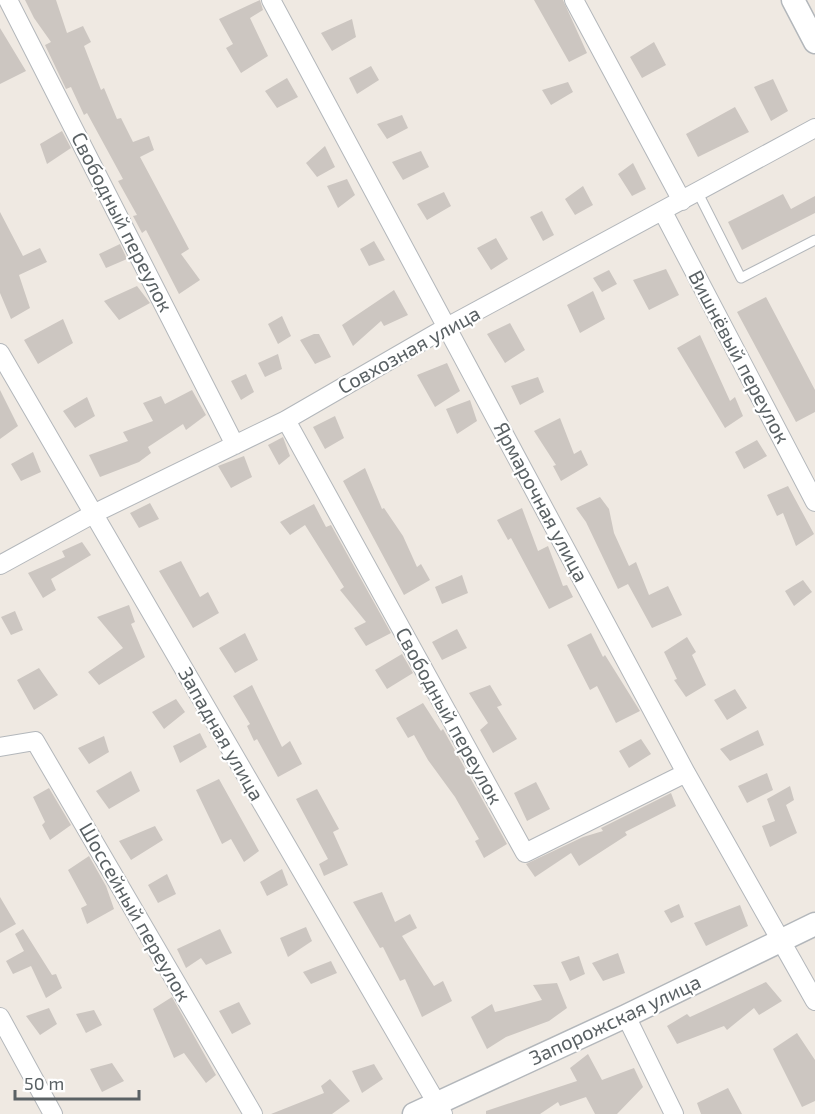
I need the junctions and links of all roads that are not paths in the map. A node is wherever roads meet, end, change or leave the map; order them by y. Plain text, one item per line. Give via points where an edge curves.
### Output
1 (8, 0) edge
2 (271, 0) edge
3 (574, 0) edge
4 (793, 0) edge
5 (815, 42) edge
6 (815, 128) edge
7 (698, 193) junction
8 (682, 201) junction
9 (663, 212) junction
10 (815, 240) edge
11 (447, 327) junction
12 (0, 353) edge
13 (286, 420) junction
14 (235, 445) junction
15 (815, 502) edge
16 (93, 514) junction
17 (0, 565) edge
18 (0, 747) edge
19 (686, 773) junction
20 (815, 924) edge
21 (783, 940) junction
22 (815, 1001) edge
23 (626, 1016) junction
24 (0, 1017) edge
25 (440, 1108) edge
26 (53, 1114) edge
27 (253, 1114) edge
28 (414, 1114) edge
29 (674, 1114) edge

1 - 14 street, Свободный переулок
2 - 11 street, Ярмарочная улица
3 - 8 street
4 - 5 street
6 - 7 street, Совхозная улица
7 - 8 street, Совхозная улица
7 - 10 lane via 741,278
8 - 9 street, Совхозная улица
9 - 11 street, Совхозная улица
9 - 15 street, Вишнёвый переулок
11 - 13 street, Совхозная улица
11 - 19 street, Ярмарочная улица
12 - 16 street, Западная улица
13 - 14 street, Совхозная улица
13 - 19 street, Свободный переулок via 525,853
14 - 16 street, Совхозная улица
16 - 17 street, Совхозная улица
16 - 25 street, Западная улица
18 - 27 street, Шоссейный переулок via 35,741
19 - 21 street, Ярмарочная улица
20 - 21 street, Запорожская улица
21 - 22 street, Ярмарочная улица
21 - 23 street, Запорожская улица
23 - 25 street, Запорожская улица
23 - 29 street
24 - 26 street
25 - 28 street, Запорожская улица

